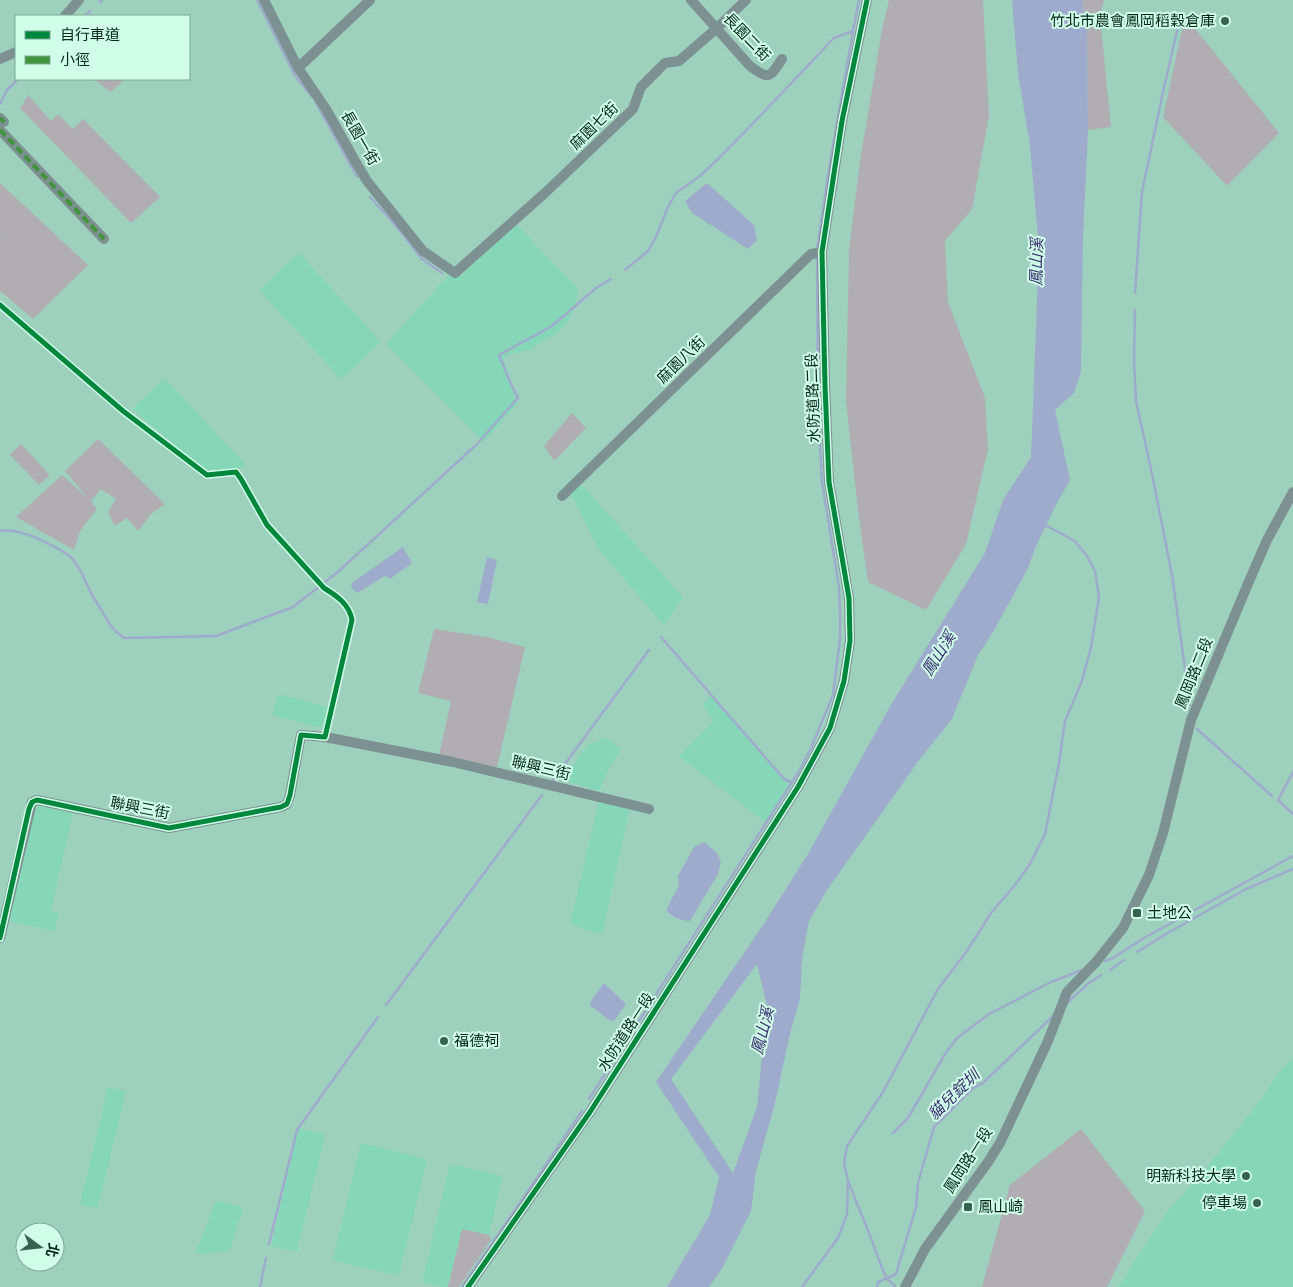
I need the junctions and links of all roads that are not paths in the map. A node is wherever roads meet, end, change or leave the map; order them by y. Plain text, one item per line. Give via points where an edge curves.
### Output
1 (79, 0) edge
2 (264, 0) edge
3 (370, 0) edge
4 (691, 0) edge
5 (746, 0) edge
6 (867, 0) edge
7 (66, 15) edge
8 (717, 28) junction
9 (15, 52) edge
10 (782, 58) dead end
11 (0, 59) edge
12 (298, 68) junction
13 (1, 124) edge
14 (104, 239) dead end
15 (822, 252) junction
16 (454, 273) joint
17 (1293, 492) edge
18 (562, 496) dead end
19 (798, 787) joint
20 (649, 809) dead end
21 (0, 938) edge
22 (1062, 1004) joint
23 (468, 1287) edge
24 (905, 1287) edge

1 - 7 street
2 - 12 street, 長園一街
3 - 12 street
4 - 8 street, 長園二街
5 - 8 street, 麻園七街
6 - 15 street, 水防道路二段 via 842,121
8 - 10 street, 長園二街 via 761,74 772,74
8 - 16 street, 麻園七街 via 678,61 665,64 641,87 633,109
9 - 11 street
12 - 16 street, 長園一街 via 368,182 423,251
13 - 14 street
15 - 18 street, 麻園八街 via 811,254
15 - 19 street, 水防道路二段 via 830,482 849,598 850,641 844,681 830,728
17 - 22 street, 鳳岡路二段 via 1267,540 1191,720 1149,875 1123,928 1067,992
19 - 23 street, 水防道路一段 via 590,1112
20 - 21 street, 聯興三街 via 453,762 300,735 290,795 287,804 281,807 168,828 37,800 32,802
22 - 24 street, 鳳岡路一段 via 1000,1143 925,1249

